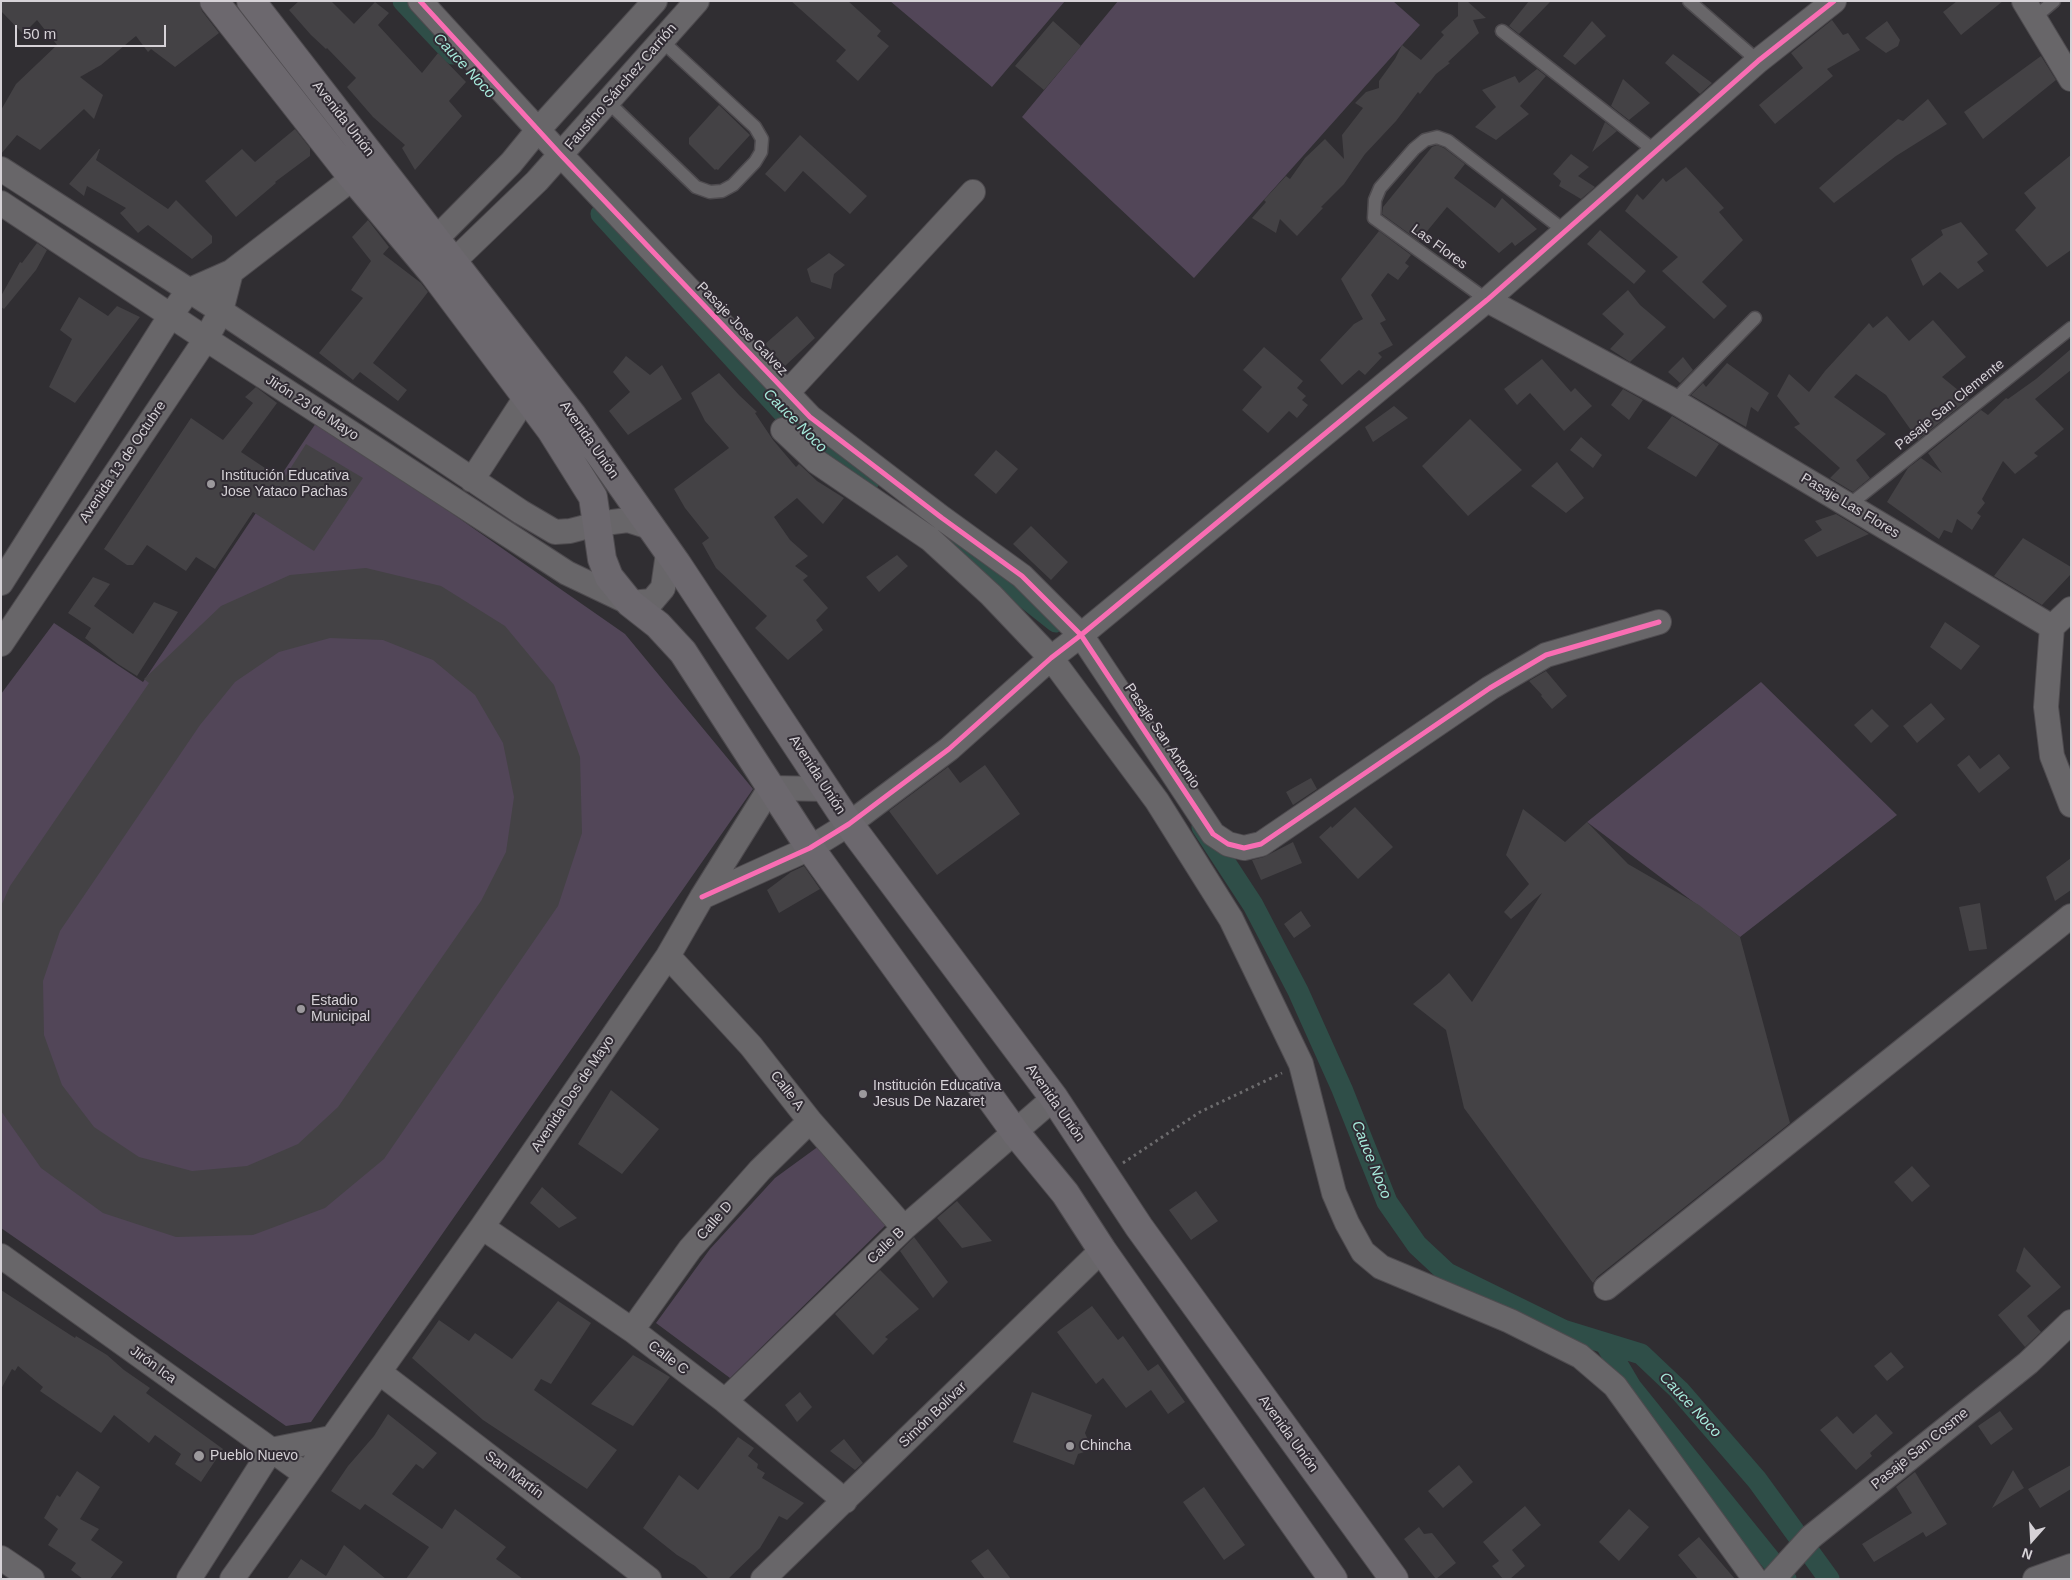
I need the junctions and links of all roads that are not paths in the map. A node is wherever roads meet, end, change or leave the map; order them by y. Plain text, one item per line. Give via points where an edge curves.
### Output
1 (214, 1) edge
2 (251, 1) edge
3 (420, 1) edge
4 (655, 1) edge
5 (697, 1) edge
6 (1689, 1) edge
7 (1834, 1) edge
8 (2054, 1) edge
9 (2029, 10) edge
10 (1502, 31) dead end
11 (662, 40) junction
12 (1758, 61) junction
13 (2071, 79) edge
14 (608, 102) junction
15 (538, 130) junction
16 (1655, 152) junction
17 (561, 155) junction
18 (1, 169) edge
19 (353, 178) junction
20 (973, 192) dead end
21 (1, 203) edge
22 (1566, 232) junction
23 (436, 258) junction
24 (231, 272) junction
25 (188, 291) junction
26 (1487, 300) junction
27 (221, 311) junction
28 (171, 315) junction
29 (1755, 318) dead end
30 (2071, 328) edge
31 (206, 338) junction
32 (787, 393) junction
33 (526, 397) junction
34 (1674, 401) junction
35 (783, 430) dead end
36 (472, 480) junction
37 (1849, 505) junction
38 (597, 524) junction
39 (650, 527) junction
40 (668, 553) junction
41 (1, 583) edge
42 (630, 602) junction
43 (2071, 609) edge
44 (1659, 622) dead end
45 (2052, 627) junction
46 (1081, 635) junction
47 (3, 639) edge
48 (1051, 658) junction
49 (770, 788) junction
50 (826, 789) junction
51 (2071, 805) edge
52 (849, 824) junction
53 (810, 848) junction
54 (702, 897) junction
55 (2071, 916) edge
56 (668, 956) junction
57 (1054, 1098) junction
58 (810, 1121) junction
59 (1015, 1132) junction
60 (482, 1228) junction
61 (904, 1228) junction
62 (1102, 1250) junction
63 (1, 1256) edge
64 (1606, 1288) dead end
65 (2071, 1322) edge
66 (632, 1330) junction
67 (379, 1372) junction
68 (725, 1401) junction
69 (330, 1438) junction
70 (272, 1450) junction
71 (305, 1474) junction
72 (845, 1501) junction
73 (1, 1558) edge
74 (2071, 1566) edge
75 (1768, 1577) edge
76 (32, 1579) edge
77 (189, 1579) edge
78 (232, 1579) edge
79 (649, 1579) edge
80 (764, 1579) edge
81 (1333, 1579) edge
82 (1394, 1579) edge
83 (2035, 1579) edge

1 - 19 main road, Avenida Unión
2 - 23 main road, Avenida Unión
3 - 15 street, Pasaje Jose Galvez
4 - 15 street
5 - 11 street, Faustino Sánchez Carrión
6 - 12 lane
7 - 12 street
8 - 9 lane
9 - 13 street
10 - 16 lane
11 - 14 street, Faustino Sánchez Carrión
11 - 14 lane via 755,127 762,139 761,152 755,162 733,186 722,191 710,192 696,187
12 - 16 street
14 - 17 street, Faustino Sánchez Carrión
15 - 17 street, Pasaje Jose Galvez
15 - 23 street
16 - 22 street
17 - 23 street, Faustino Sánchez Carrión via 537,181
17 - 32 street, Pasaje Jose Galvez
18 - 25 street, Jirón 23 de Mayo
19 - 23 main road, Avenida Unión
19 - 24 street
20 - 32 street
21 - 28 street, Jirón 23 de Mayo
22 - 26 street
22 - 26 lane, Las Flores via 1448,141 1437,137 1425,140 1414,149 1380,188 1375,200 1374,218
23 - 33 main road, Avenida Unión
23 - 39 main road, Avenida Unión via 572,415
24 - 25 street
24 - 27 street, Avenida 13 de Octubre
25 - 27 street, Jirón 23 de Mayo
25 - 28 street
26 - 34 street, Pasaje Las Flores
26 - 46 street
27 - 31 street, Avenida 13 de Octubre
27 - 36 street, Jirón 23 de Mayo
28 - 31 street, Jirón 23 de Mayo
28 - 41 street
29 - 34 lane
30 - 37 lane, Pasaje San Clemente
31 - 42 street, Jirón 23 de Mayo via 567,573
31 - 47 street, Avenida 13 de Octubre
32 - 46 street, Pasaje Jose Galvez via 810,417 1022,576
33 - 36 street
33 - 38 main road, Avenida Unión via 593,497
34 - 37 street, Pasaje Las Flores
35 - 48 street via 817,462 930,539 991,595
36 - 38 street, Jirón 23 de Mayo via 555,532
37 - 45 street, Pasaje Las Flores
38 - 39 street via 628,520
38 - 42 main road, Avenida Unión via 602,559 609,577
39 - 40 main road, Avenida Unión
40 - 42 street via 663,588 652,601
40 - 50 main road, Avenida Unión
42 - 49 main road, Avenida Unión via 683,652
43 - 45 street
44 - 46 street, Pasaje San Antonio via 1546,654 1490,688 1261,844 1244,848 1228,844 1213,834
45 - 51 street via 2046,707 2052,756
46 - 48 street
48 - 52 street via 949,749
48 - 75 street via 1157,801 1231,919 1301,1064 1334,1193 1363,1252 1381,1267 1510,1321 1580,1356 1615,1386 1692,1494
49 - 50 street
49 - 53 main road, Avenida Unión
49 - 54 street, Avenida Dos de Mayo
50 - 52 main road, Avenida Unión
52 - 53 street
52 - 57 main road, Avenida Unión
53 - 54 street
53 - 59 main road, Avenida Unión
54 - 56 street, Avenida Dos de Mayo
55 - 64 street
56 - 58 street, Calle A via 751,1046
56 - 60 street, Avenida Dos de Mayo
57 - 59 street, Calle B
57 - 82 main road, Avenida Unión via 1139,1227
58 - 61 street, Calle A
58 - 66 street, Calle D via 760,1170 690,1249
59 - 61 street, Calle B
59 - 62 main road, Avenida Unión via 1065,1193
60 - 66 street, Calle C
60 - 67 street, Avenida Dos de Mayo
61 - 68 street, Calle B
62 - 72 street, Simón Bolívar
62 - 81 main road, Avenida Unión
63 - 70 street, Jirón Ica
65 - 75 street, Pasaje San Cosme via 2028,1362 1811,1537
66 - 68 street, Calle C
67 - 69 street, Avenida Dos de Mayo
67 - 79 street, San Martín
68 - 72 street, Calle C
69 - 70 street
69 - 71 street, Avenida Dos de Mayo
70 - 71 street, Jirón Ica
70 - 77 street
71 - 78 street, Avenida Dos de Mayo
72 - 80 street, Simón Bolívar
73 - 76 street
74 - 83 street

